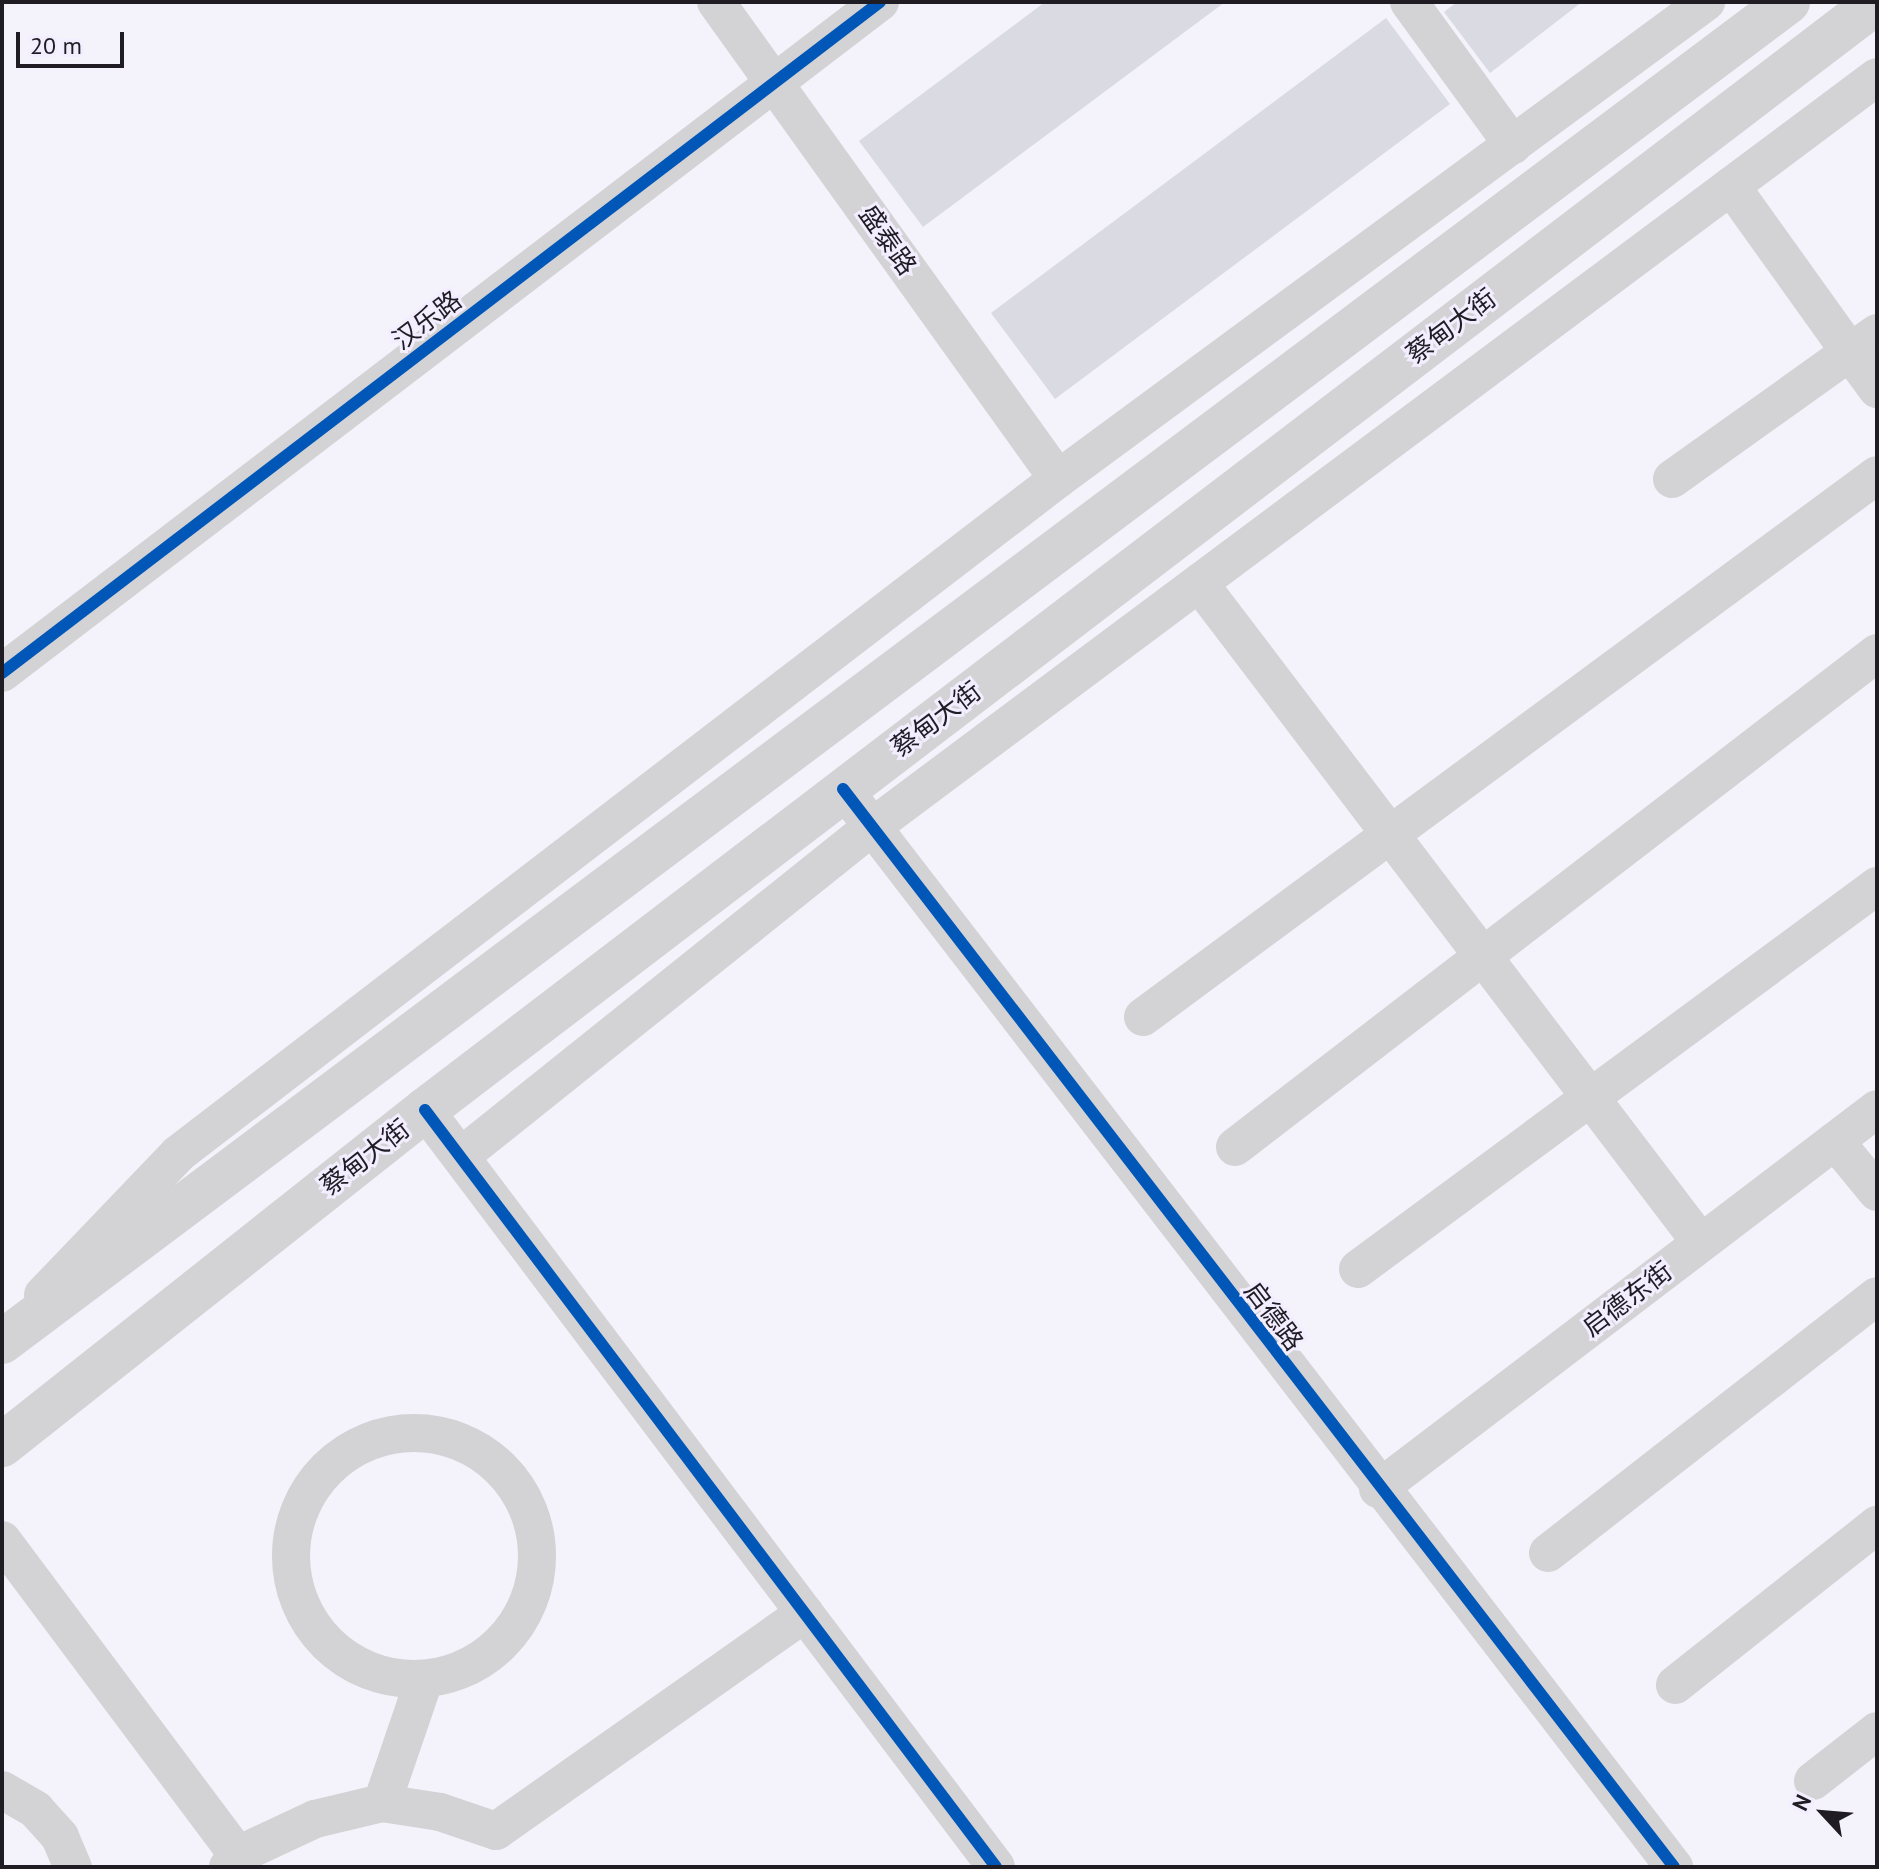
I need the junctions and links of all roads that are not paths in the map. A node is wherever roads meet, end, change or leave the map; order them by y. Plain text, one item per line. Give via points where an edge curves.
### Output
1 (716, 2) edge
2 (880, 2) edge
3 (1409, 2) edge
4 (1706, 2) edge
5 (1788, 2) edge
6 (1877, 2) edge
7 (1877, 77) edge
8 (775, 82) junction
9 (1513, 145) junction
10 (1731, 186) junction
11 (1863, 342) edge
12 (1877, 389) edge
13 (1877, 475) edge
14 (1058, 479) junction
15 (1672, 479) dead end
16 (1199, 583) junction
17 (1877, 653) edge
18 (2, 673) edge
19 (843, 789) junction
20 (872, 827) junction
21 (1391, 836) junction
22 (1877, 886) edge
23 (1480, 955) junction
24 (1143, 1017) dead end
25 (1590, 1098) junction
26 (1877, 1109) edge
27 (425, 1110) junction
28 (1835, 1141) junction
29 (1235, 1147) dead end
30 (461, 1156) junction
31 (1877, 1192) edge
32 (1701, 1243) junction
33 (1358, 1269) dead end
34 (1877, 1296) edge
35 (2, 1340) edge
36 (2, 1445) edge
37 (1378, 1489) junction
38 (1877, 1525) edge
39 (2, 1540) edge
40 (1548, 1553) dead end
41 (805, 1613) junction
42 (424, 1680) junction
43 (1675, 1685) dead end
44 (1877, 1731) edge
45 (1813, 1781) dead end
46 (2, 1790) edge
47 (382, 1803) junction
48 (233, 1861) edge
49 (73, 1867) edge
50 (996, 1867) edge
51 (1674, 1867) edge

1 - 8 street, 盛泰路
2 - 8 street, 汉乐路
3 - 9 street
4 - 9 street
5 - 35 main road
6 - 19 main road, 蔡甸大街
7 - 10 street, 蔡甸大街
8 - 14 street, 盛泰路
8 - 18 street, 汉乐路
9 - 14 street
10 - 11 street
10 - 16 street, 蔡甸大街
11 - 12 street
11 - 15 street
13 - 21 street
14 - 35 street via 178,1154
16 - 20 street, 蔡甸大街
16 - 21 street
17 - 23 street
19 - 20 street, 启德路
19 - 27 main road, 蔡甸大街
20 - 30 street, 蔡甸大街
20 - 37 street, 启德路
21 - 23 street
21 - 24 street
22 - 25 street
23 - 25 street
23 - 29 street
25 - 32 street
25 - 33 street
26 - 28 street, 启德东街
27 - 30 street
27 - 36 main road, 蔡甸大街
28 - 31 street
28 - 32 street, 启德东街
30 - 41 street
32 - 37 street, 启德东街
34 - 40 street
37 - 51 street, 启德路
38 - 43 street
39 - 48 street
41 - 47 street via 496,1831 440,1812
41 - 50 street
42 - 42 street via 385,1677 346,1660 316,1632 296,1595 291,1553 299,1512 320,1476 352,1448 391,1434 433,1433 473,1446 512,1481 527,1503 537,1541 536,1581 514,1628 497,1649 463,1670
42 - 47 street
44 - 45 street
46 - 49 street via 36,1810 60,1837
47 - 48 street via 315,1819

